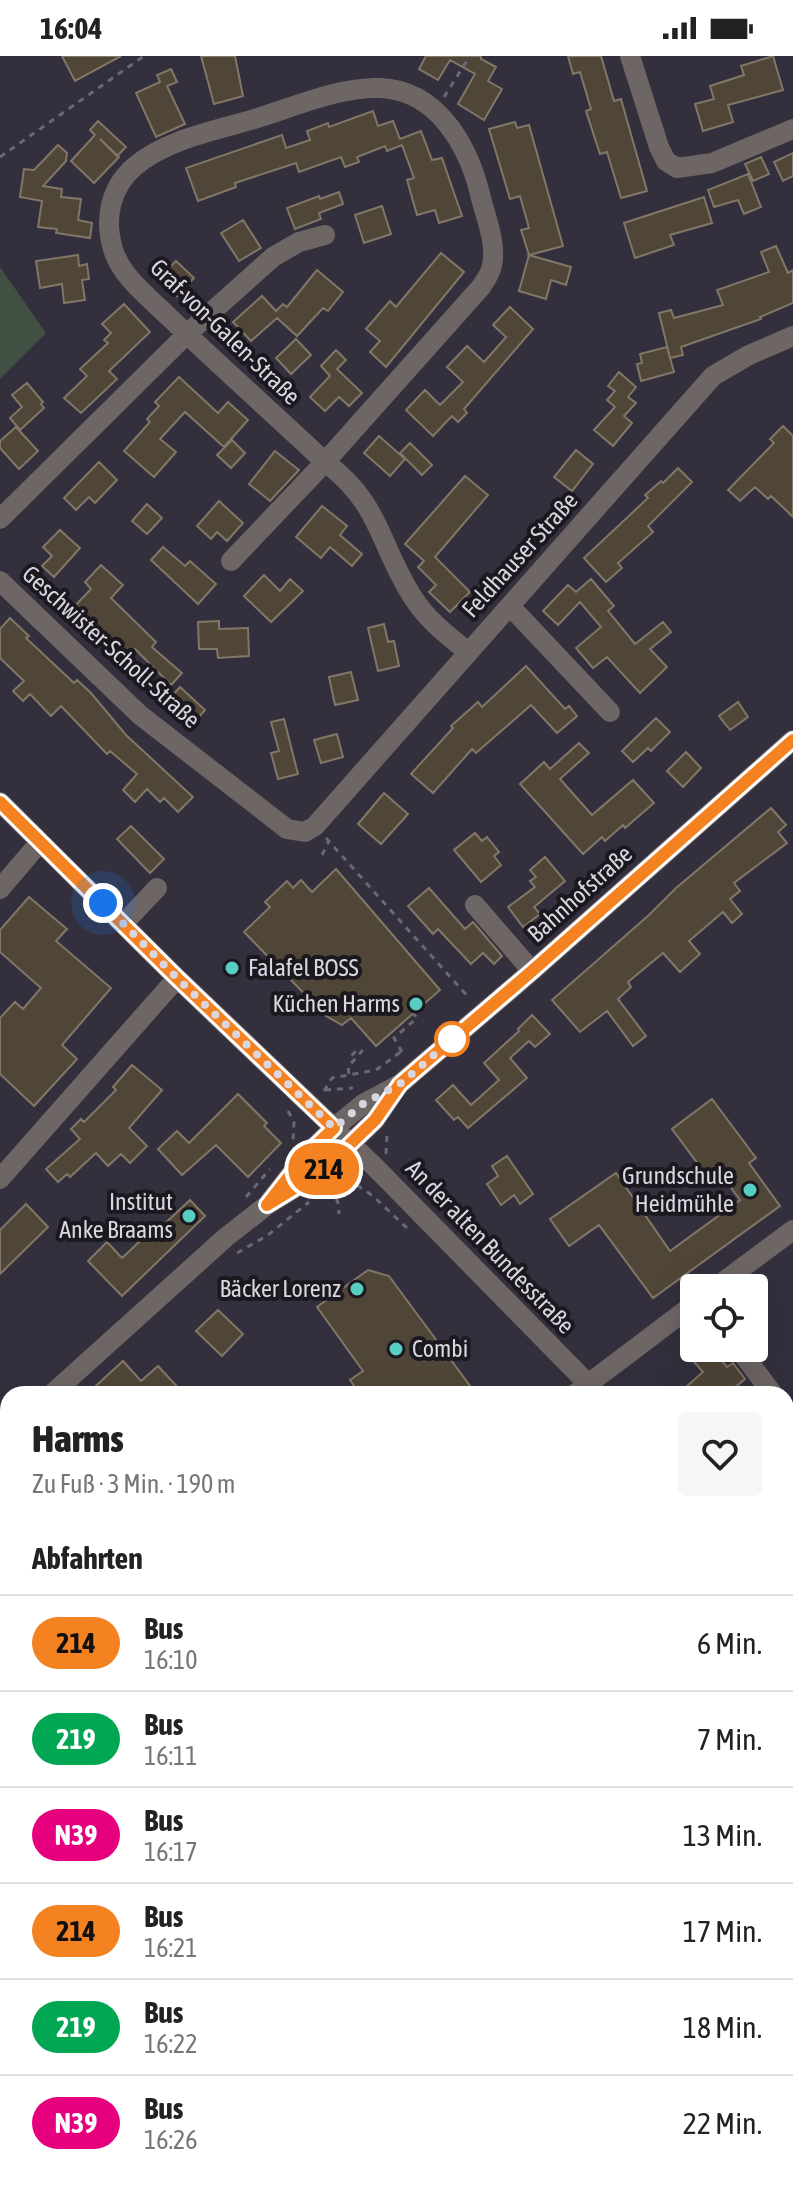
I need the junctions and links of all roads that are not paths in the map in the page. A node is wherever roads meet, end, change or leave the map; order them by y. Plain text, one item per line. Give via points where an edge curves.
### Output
1 (630, 56) edge
2 (793, 129) edge
3 (325, 235) dead end
4 (187, 334) junction
5 (793, 336) edge
6 (325, 462) junction
7 (0, 519) edge
8 (231, 561) dead end
9 (0, 581) edge
10 (510, 606) junction
11 (468, 652) junction
12 (610, 712) dead end
13 (793, 740) edge
14 (0, 802) edge
15 (316, 833) joint
16 (40, 842) junction
17 (157, 888) dead end
18 (0, 889) edge
19 (475, 905) dead end
20 (124, 923) junction
21 (532, 971) junction
22 (177, 978) junction
23 (400, 1084) junction
24 (334, 1128) junction
25 (351, 1144) junction
26 (3, 1168) edge
27 (267, 1205) junction
28 (793, 1230) edge
29 (734, 1274) edge
30 (680, 1315) edge
31 (749, 1362) edge
32 (61, 1386) edge
33 (583, 1386) edge
34 (592, 1386) edge
35 (767, 1386) edge

1 - 2 street via 659,147 677,168 712,163
3 - 4 street via 273,257
4 - 6 street, Graf-von-Galen-Straße
4 - 6 street, Graf-von-Galen-Straße via 130,279 113,252 107,222 112,196 133,168 160,150 200,135 349,91 381,88 406,94 436,111 452,128 473,174 492,266 481,287
4 - 7 street
5 - 10 street, Feldhauser Straße via 713,376
6 - 8 street, Graf-von-Galen-Straße
6 - 11 street, Graf-von-Galen-Straße via 372,511 411,595 430,621
9 - 15 street, Geschwister-Scholl-Straße via 140,715 287,829
10 - 11 street, Feldhauser Straße
10 - 12 street
11 - 15 street, Feldhauser Straße
13 - 21 street, Bahnhofstraße
14 - 16 street, An der alten Bundesstraße
16 - 18 street
16 - 20 street, An der alten Bundesstraße
17 - 20 street
19 - 21 street
20 - 22 street, An der alten Bundesstraße
21 - 23 street, Bahnhofstraße
22 - 24 street, An der alten Bundesstraße
22 - 26 street
23 - 24 street, Bahnhofstraße
23 - 25 street, Bahnhofstraße
24 - 25 street, An der alten Bundesstraße
24 - 27 street, Bahnhofstraße
25 - 27 street, Bahnhofstraße via 321,1172
25 - 33 street, An der alten Bundesstraße
27 - 32 street, Bahnhofstraße
28 - 29 street
30 - 34 street
31 - 35 street

